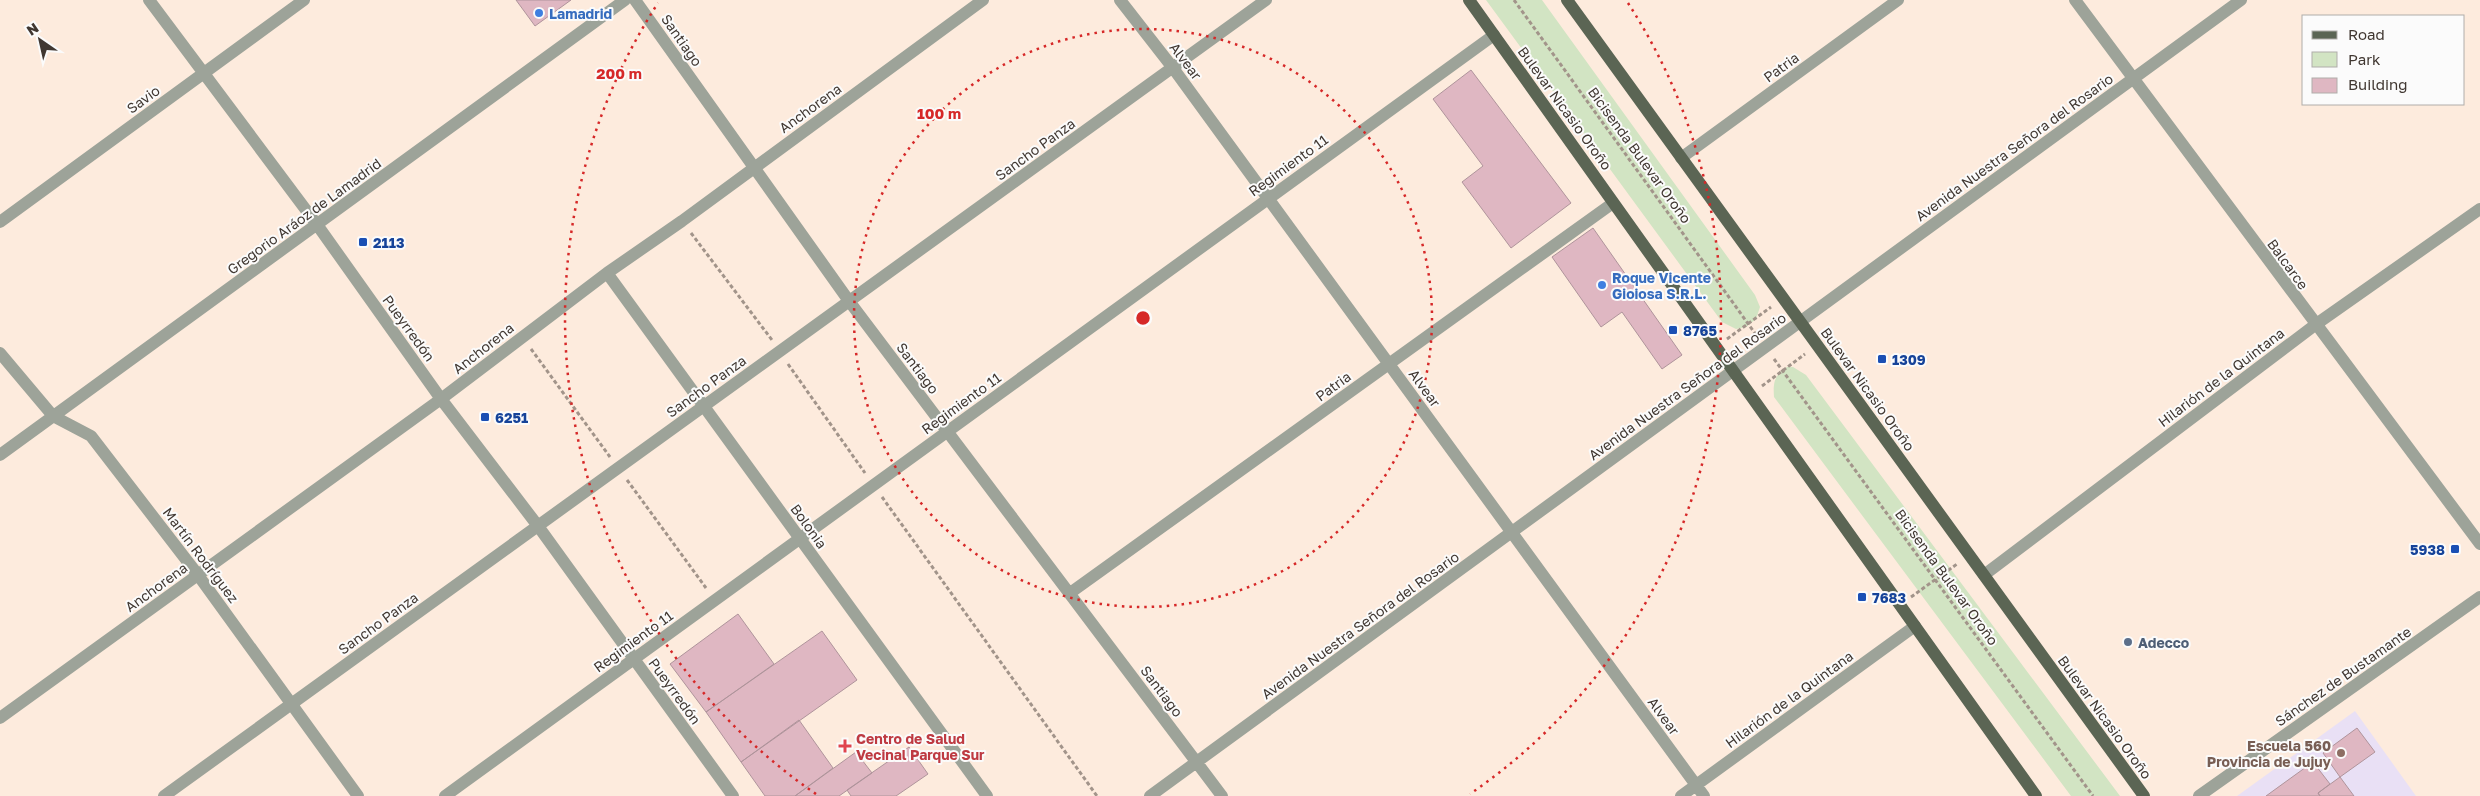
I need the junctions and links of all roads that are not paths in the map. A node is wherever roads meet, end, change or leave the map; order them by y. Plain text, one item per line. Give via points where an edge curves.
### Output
1 (148, 0) edge
2 (304, 0) edge
3 (625, 0) edge
4 (636, 0) edge
5 (983, 0) edge
6 (1120, 0) edge
7 (1266, 0) edge
8 (1469, 0) edge
9 (1567, 0) edge
10 (1898, 0) edge
11 (2075, 0) edge
12 (2241, 0) edge
13 (1494, 35) junction
14 (1173, 68) junction
15 (202, 74) junction
16 (2133, 79) junction
17 (1681, 158) junction
18 (753, 168) junction
19 (1268, 198) junction
20 (1613, 203) junction
21 (2480, 209) edge
22 (0, 222) edge
23 (318, 226) junction
24 (607, 273) junction
25 (849, 301) junction
26 (1801, 321) junction
27 (2315, 325) junction
28 (0, 353) edge
29 (1389, 364) junction
30 (1732, 372) junction
31 (441, 399) junction
32 (704, 406) junction
33 (53, 416) junction
34 (947, 432) junction
35 (0, 456) edge
36 (538, 526) junction
37 (1512, 532) junction
38 (800, 538) junction
39 (2480, 544) edge
40 (198, 575) junction
41 (1984, 575) junction
42 (1070, 593) junction
43 (2480, 597) edge
44 (1916, 626) junction
45 (633, 659) junction
46 (291, 704) junction
47 (0, 718) edge
48 (1197, 762) junction
49 (1696, 785) junction
50 (164, 796) edge
51 (358, 796) edge
52 (445, 796) edge
53 (733, 796) edge
54 (987, 796) edge
55 (1150, 796) edge
56 (1222, 796) edge
57 (1681, 796) edge
58 (1704, 796) edge
59 (2036, 796) edge
60 (2144, 796) edge
61 (2199, 796) edge

1 - 15 street, Pueyrredón
2 - 15 street, Savio
3 - 23 street, Gregorio Aráoz de Lamadrid
4 - 18 street, Santiago
5 - 18 street, Anchorena
6 - 14 street, Alvear
7 - 14 street, Sancho Panza
8 - 13 main road, Bulevar Nicasio Oroño
9 - 17 main road, Bulevar Nicasio Oroño
10 - 17 street, Patria
11 - 16 street, Balcarce
12 - 16 street, Avenida Nuestra Señora del Rosario
13 - 19 street, Regimiento 11
13 - 20 main road, Bulevar Nicasio Oroño
14 - 19 street, Alvear
14 - 25 street, Sancho Panza
15 - 22 street, Savio
15 - 23 street, Pueyrredón
16 - 26 street, Avenida Nuestra Señora del Rosario
16 - 27 street, Balcarce
17 - 26 main road, Bulevar Nicasio Oroño
18 - 24 street, Anchorena
18 - 25 street, Santiago
19 - 29 street, Alvear
19 - 34 street, Regimiento 11
20 - 29 street, Patria
20 - 30 main road, Bulevar Nicasio Oroño
21 - 27 street, Hilarión de la Quintana
23 - 31 street, Pueyrredón
23 - 33 street, Gregorio Aráoz de Lamadrid
24 - 31 street, Anchorena
24 - 32 street, Bolonia
25 - 32 street, Sancho Panza
25 - 34 street, Santiago
26 - 30 street, Avenida Nuestra Señora del Rosario
26 - 41 main road, Bulevar Nicasio Oroño
27 - 39 street, Balcarce
27 - 41 street, Hilarión de la Quintana
28 - 33 street, Martín Rodríguez
29 - 37 street, Alvear
29 - 42 street, Patria
30 - 37 street, Avenida Nuestra Señora del Rosario
30 - 44 main road, Bulevar Nicasio Oroño
31 - 36 street, Pueyrredón
31 - 40 street, Anchorena
32 - 36 street, Sancho Panza
32 - 38 street, Bolonia
33 - 35 street, Gregorio Aráoz de Lamadrid
33 - 40 street, Martín Rodríguez via 91,436
34 - 38 street, Regimiento 11
34 - 42 street, Santiago
36 - 45 street, Pueyrredón
36 - 46 street, Sancho Panza
37 - 48 street, Avenida Nuestra Señora del Rosario
37 - 49 street, Alvear
38 - 45 street, Regimiento 11
38 - 54 street, Bolonia
40 - 46 street, Martín Rodríguez
40 - 47 street, Anchorena
41 - 60 main road, Bulevar Nicasio Oroño
42 - 48 street, Santiago
43 - 61 street, Sánchez de Bustamante
44 - 49 street, Hilarión de la Quintana
44 - 59 main road, Bulevar Nicasio Oroño
45 - 52 street, Regimiento 11
45 - 53 street, Pueyrredón
46 - 50 street, Sancho Panza
46 - 51 street, Martín Rodríguez
48 - 55 street, Avenida Nuestra Señora del Rosario
48 - 56 street, Santiago
49 - 57 street, Hilarión de la Quintana
49 - 58 street, Alvear

